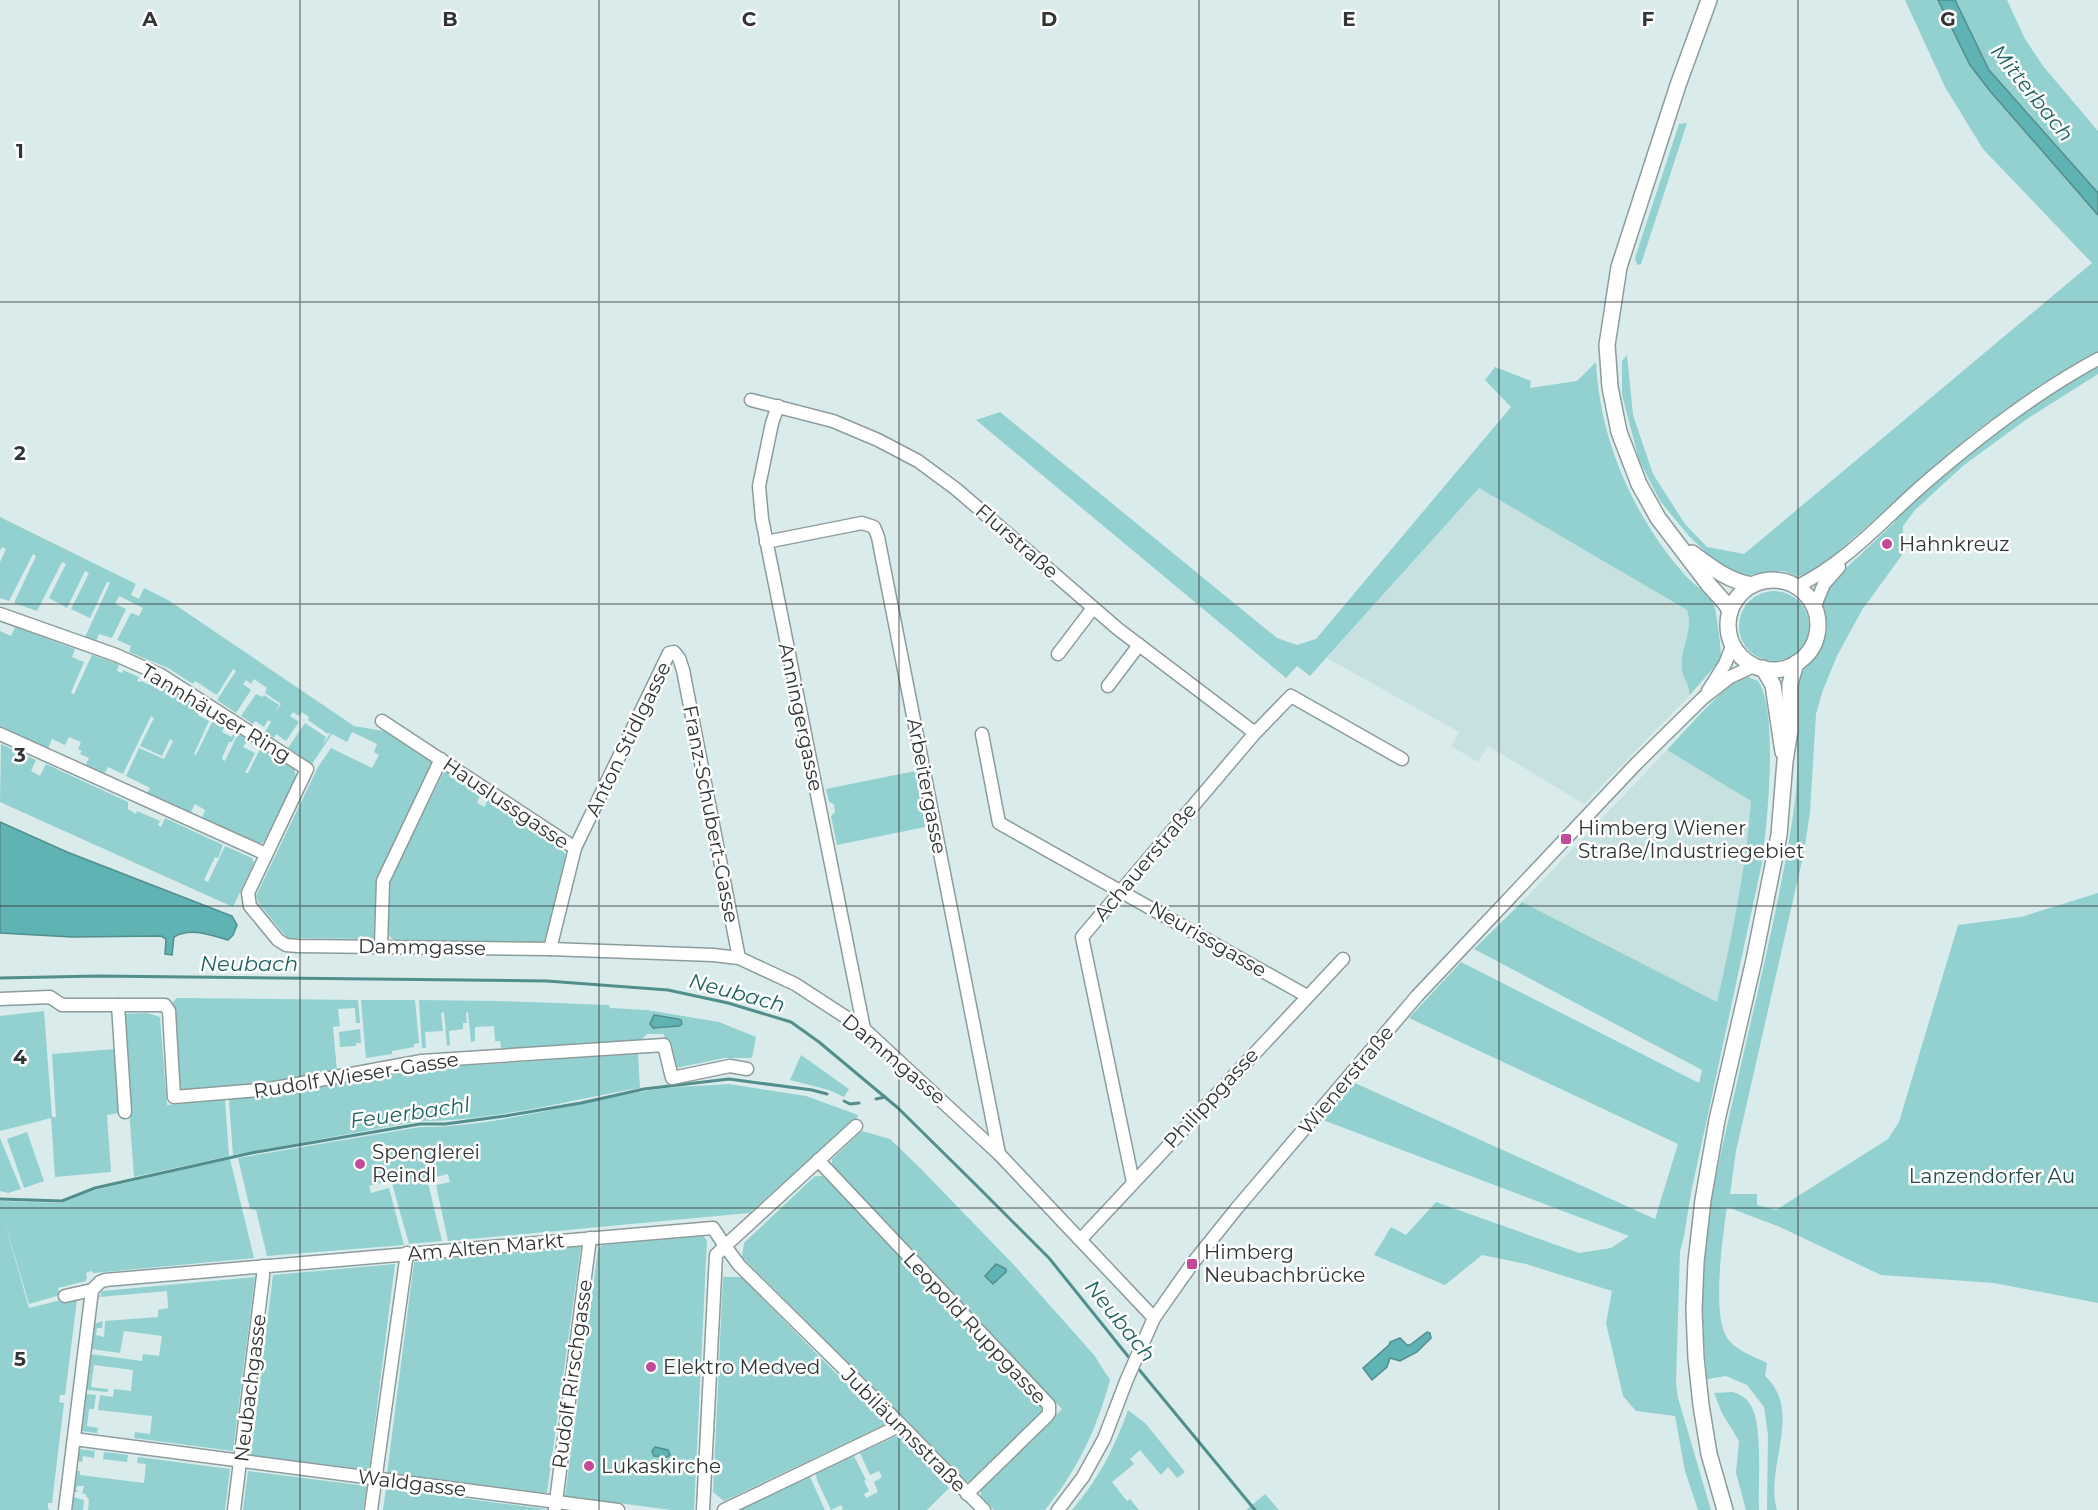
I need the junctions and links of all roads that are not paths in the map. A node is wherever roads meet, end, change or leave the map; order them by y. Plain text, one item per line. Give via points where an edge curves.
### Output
1 (1709, 0) edge
2 (2098, 359) edge
3 (751, 400) dead end
4 (778, 405) junction
5 (1864, 539) junction
6 (766, 542) junction
7 (1680, 544) junction
8 (1752, 585) junction
9 (1796, 587) junction
10 (1094, 608) junction
11 (1814, 608) junction
12 (1730, 611) junction
13 (0, 614) edge
14 (1733, 644) junction
15 (1139, 645) junction
16 (1058, 654) dead end
17 (1796, 663) junction
18 (1759, 667) junction
19 (683, 670) joint
20 (1108, 686) dead end
21 (1703, 698) junction
22 (382, 721) dead end
23 (1255, 733) junction
24 (0, 734) edge
25 (982, 734) dead end
26 (441, 759) junction
27 (1402, 759) dead end
28 (1785, 761) junction
29 (575, 848) junction
30 (266, 854) junction
31 (1121, 889) junction
32 (307, 946) joint
33 (381, 946) junction
34 (550, 949) junction
35 (739, 958) junction
36 (1343, 959) dead end
37 (1307, 996) junction
38 (0, 999) edge
39 (124, 1005) junction
40 (864, 1029) junction
41 (747, 1069) dead end
42 (125, 1112) dead end
43 (856, 1126) dead end
44 (999, 1154) junction
45 (818, 1161) junction
46 (1133, 1182) junction
47 (590, 1238) junction
48 (1080, 1239) junction
49 (725, 1246) junction
50 (406, 1253) junction
51 (263, 1266) junction
52 (92, 1290) junction
53 (65, 1296) dead end
54 (1154, 1318) junction
55 (901, 1425) junction
56 (74, 1439) junction
57 (241, 1461) junction
58 (375, 1479) junction
59 (967, 1494) junction
60 (555, 1506) edge
61 (65, 1510) edge
62 (234, 1510) edge
63 (371, 1510) edge
64 (618, 1510) edge
65 (703, 1510) edge
66 (724, 1510) edge
67 (984, 1510) edge
68 (1058, 1510) edge
69 (1725, 1510) edge

1 - 7 main road via 1619,267 1607,345 1619,432 1639,484 1658,518
2 - 5 street via 2021,406 1957,455
3 - 4 street, Flurstraße
4 - 6 street, Anningergasse via 759,486
4 - 10 street, Flurstraße via 833,421 918,461 957,489
5 - 9 street via 1817,577
5 - 11 street via 1824,584
6 - 40 street, Anningergasse
6 - 44 street, Arbeitergasse via 862,524 874,527 878,537
7 - 8 main road via 1716,571
7 - 12 main road
8 - 9 main road via 1779,580
8 - 12 main road via 1742,592
9 - 11 main road
10 - 15 street, Flurstraße
10 - 16 street
11 - 17 main road via 1816,634 1809,651
12 - 14 main road via 1729,634
13 - 30 street, Tannhäuser Ring via 116,655 160,675 307,769
14 - 18 main road via 1739,654
14 - 21 street, Wienerstraße
15 - 20 street
15 - 23 street, Flurstraße
17 - 18 main road via 1784,668
17 - 28 main road via 1790,684
18 - 21 street, Wienerstraße via 1730,677
18 - 28 main road via 1773,686
19 - 29 street, Anton Stidlgasse via 679,658 674,652 669,653
19 - 35 street, Franz-Schubert-Gasse
21 - 54 street, Wienerstraße via 1417,996 1237,1208
22 - 26 street, Hauslussgasse
23 - 27 street, Achauerstraße via 1291,696
23 - 31 street, Achauerstraße
24 - 30 street
25 - 31 street, Neurissgasse via 999,823
26 - 29 street, Hauslussgasse
26 - 33 street via 383,880
28 - 69 main road via 1779,835 1717,1120 1696,1262 1694,1329 1701,1405 1709,1454
29 - 34 street, Hauslussgasse
30 - 32 street, Tannhäuser Ring via 249,889 249,904 280,942
31 - 37 street, Neurissgasse
31 - 46 street, Achauerstraße via 1082,936
32 - 33 street, Dammgasse
33 - 34 street, Dammgasse
34 - 35 street, Dammgasse
35 - 40 street, Dammgasse via 795,984
36 - 37 street, Philippgasse
37 - 46 street, Philippgasse
38 - 39 street via 51,998 62,1005
39 - 41 street, Rudolf Wieser-Gasse via 167,1007 174,1097 270,1089 422,1062 664,1045 672,1078 730,1066
39 - 42 street
40 - 44 street, Dammgasse
43 - 45 street
44 - 48 street, Dammgasse
45 - 49 street
45 - 59 street, Leopold Ruppgasse via 1049,1405 1047,1416
46 - 48 street, Philippgasse
47 - 49 street, Am Alten Markt via 713,1228
47 - 50 street, Am Alten Markt
47 - 60 street, Rudolf Rirschgasse
48 - 54 street, Dammgasse
49 - 55 street, Jubiläumsstraße via 739,1265
49 - 65 street via 716,1255
50 - 51 street, Am Alten Markt
50 - 58 street
51 - 52 street, Am Alten Markt via 105,1280
51 - 57 street, Neubachgasse
52 - 53 street, Am Alten Markt
52 - 56 street
54 - 68 street, Wienerstraße via 1094,1459
55 - 59 street, Jubiläumsstraße
55 - 66 street
56 - 57 street, Waldgasse
56 - 61 street
57 - 58 street, Waldgasse
57 - 62 street, Neubachgasse
58 - 60 street, Waldgasse
58 - 63 street
59 - 67 street, Jubiläumsstraße
60 - 64 street, Waldgasse

